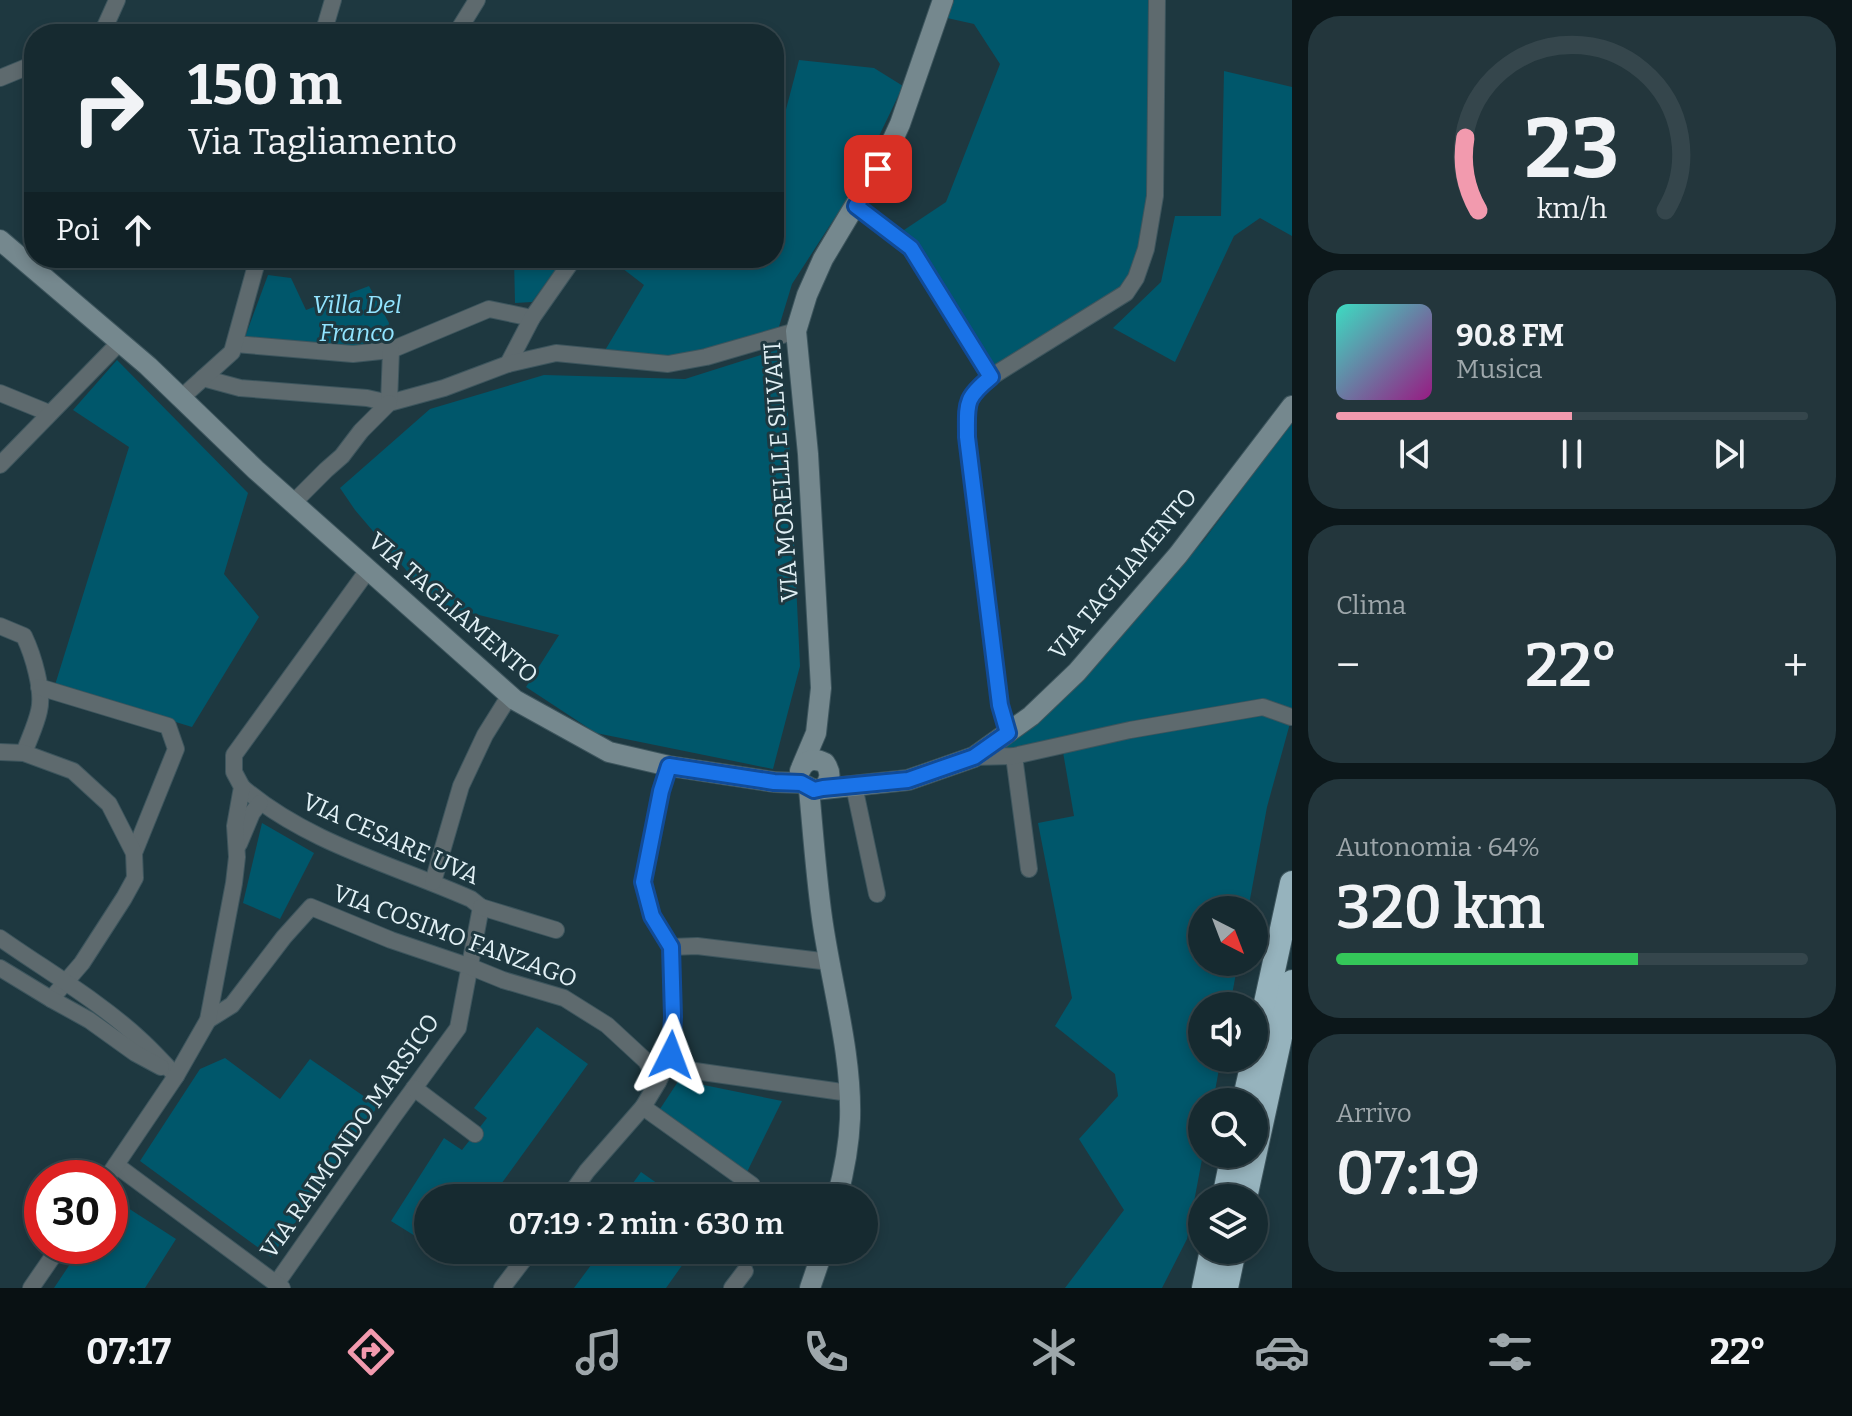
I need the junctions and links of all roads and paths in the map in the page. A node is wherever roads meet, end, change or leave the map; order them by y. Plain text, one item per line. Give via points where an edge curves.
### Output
1 (117, 0) edge
2 (333, 0) edge
3 (477, 0) edge
4 (943, 0) edge
5 (1157, 0) edge
6 (106, 24) edge
7 (326, 24) edge
8 (462, 24) edge
9 (24, 68) edge
10 (0, 78) edge
11 (856, 206) junction
12 (0, 240) edge
13 (24, 258) edge
14 (35, 268) edge
15 (255, 268) edge
16 (567, 268) edge
17 (532, 318) junction
18 (796, 331) junction
19 (120, 342) junction
20 (235, 344) junction
21 (391, 350) junction
22 (508, 364) junction
23 (991, 377) junction
24 (203, 378) junction
25 (0, 393) edge
26 (181, 398) junction
27 (389, 403) junction
28 (1292, 406) edge
29 (49, 413) junction
30 (0, 465) edge
31 (293, 503) junction
32 (368, 570) junction
33 (0, 626) edge
34 (39, 687) junction
35 (510, 695) junction
36 (1291, 717) edge
37 (1008, 733) junction
38 (0, 752) edge
39 (24, 753) junction
40 (1014, 756) junction
41 (974, 757) junction
42 (669, 766) junction
43 (813, 776) junction
44 (854, 786) junction
45 (242, 787) junction
46 (260, 803) junction
47 (134, 853) junction
48 (237, 857) junction
49 (1029, 869) dead end
50 (433, 882) junction
51 (1292, 883) edge
52 (877, 894) dead end
53 (481, 907) junction
54 (556, 930) dead end
55 (0, 938) edge
56 (671, 947) junction
57 (830, 962) junction
58 (471, 967) junction
59 (0, 968) edge
60 (65, 982) junction
61 (1292, 982) edge
62 (1268, 994) edge
63 (51, 999) junction
64 (208, 1020) junction
65 (688, 1070) dead end
66 (176, 1076) junction
67 (658, 1082) junction
68 (414, 1088) junction
69 (849, 1093) junction
70 (643, 1107) junction
71 (475, 1134) dead end
72 (119, 1160) edge
73 (128, 1183) edge
74 (578, 1184) edge
75 (751, 1184) edge
76 (841, 1184) edge
77 (1248, 1184) edge
78 (48, 1264) edge
79 (520, 1264) edge
80 (818, 1264) edge
81 (1209, 1264) edge
82 (1231, 1264) edge
83 (745, 1271) dead end
84 (279, 1286) edge
85 (31, 1288) edge
86 (502, 1288) edge
87 (732, 1288) edge
88 (810, 1288) edge
89 (1204, 1288) edge
90 (1226, 1288) edge

1 - 6 street
2 - 7 street
3 - 8 street
4 - 11 main road, VIA MORELLI E SILVATI via 900,124
5 - 23 street via 1155,196 1136,278 1126,293
9 - 10 street
11 - 18 main road, VIA MORELLI E SILVATI via 823,259
11 - 23 street via 911,248
12 - 13 main road, VIA TAGLIAMENTO
14 - 19 main road, VIA TAGLIAMENTO
15 - 20 street
16 - 17 street
17 - 21 street via 489,309
17 - 22 street
18 - 22 street via 668,364 556,353
18 - 43 main road, VIA MORELLI E SILVATI via 821,688
19 - 26 main road, VIA TAGLIAMENTO
19 - 29 street
20 - 21 street via 353,354
20 - 24 street
21 - 27 street
22 - 27 street
23 - 37 street via 972,393 967,437 1000,705
24 - 26 street
24 - 27 street via 240,388
25 - 29 street
26 - 31 main road, VIA TAGLIAMENTO
27 - 31 street
28 - 37 main road, VIA TAGLIAMENTO via 1168,567 1077,672
29 - 30 street
31 - 32 main road, VIA TAGLIAMENTO
32 - 35 main road, VIA TAGLIAMENTO
32 - 45 street via 234,755 234,772
33 - 34 street via 24,636
34 - 39 street via 40,708
34 - 47 street via 168,726 176,749
35 - 42 main road, VIA TAGLIAMENTO via 603,750
35 - 50 street via 461,786
36 - 40 street, VIA TAGLIAMENTO via 1263,707
37 - 41 main road, VIA TAGLIAMENTO
38 - 39 street
39 - 47 street via 73,771 109,804
40 - 41 street, VIA TAGLIAMENTO
40 - 49 street
41 - 44 main road, VIA TAGLIAMENTO via 908,780
42 - 43 main road, VIA TAGLIAMENTO via 774,782
42 - 56 street via 643,882 652,916
43 - 44 main road, VIA TAGLIAMENTO
43 - 57 main road
44 - 52 street
45 - 46 street, VIA CESARE UVA
45 - 48 street via 235,826
46 - 48 street
46 - 50 street, VIA CESARE UVA via 348,849
47 - 60 street via 135,878
48 - 64 street
50 - 53 street, VIA CESARE UVA
51 - 62 highway
53 - 54 street, VIA CESARE UVA
53 - 58 street, VIA CESARE UVA
55 - 60 street
56 - 57 street
56 - 67 street via 671,1055
57 - 69 main road
58 - 64 street, VIA COSIMO FANZAGO via 311,907 232,1005
58 - 67 street, VIA COSIMO FANZAGO via 564,998 607,1025 646,1061
58 - 68 street, VIA RAIMONDO MARSICO via 458,1028
59 - 63 street
60 - 63 street
60 - 66 street via 141,1040
61 - 77 highway
63 - 66 street
64 - 66 street
65 - 69 street
66 - 72 street
67 - 70 street
68 - 71 street
68 - 84 street, VIA RAIMONDO MARSICO
69 - 76 main road
70 - 74 street
70 - 75 street
73 - 84 street
78 - 85 street
79 - 86 street
80 - 88 main road
81 - 89 highway
82 - 90 highway
83 - 87 street

